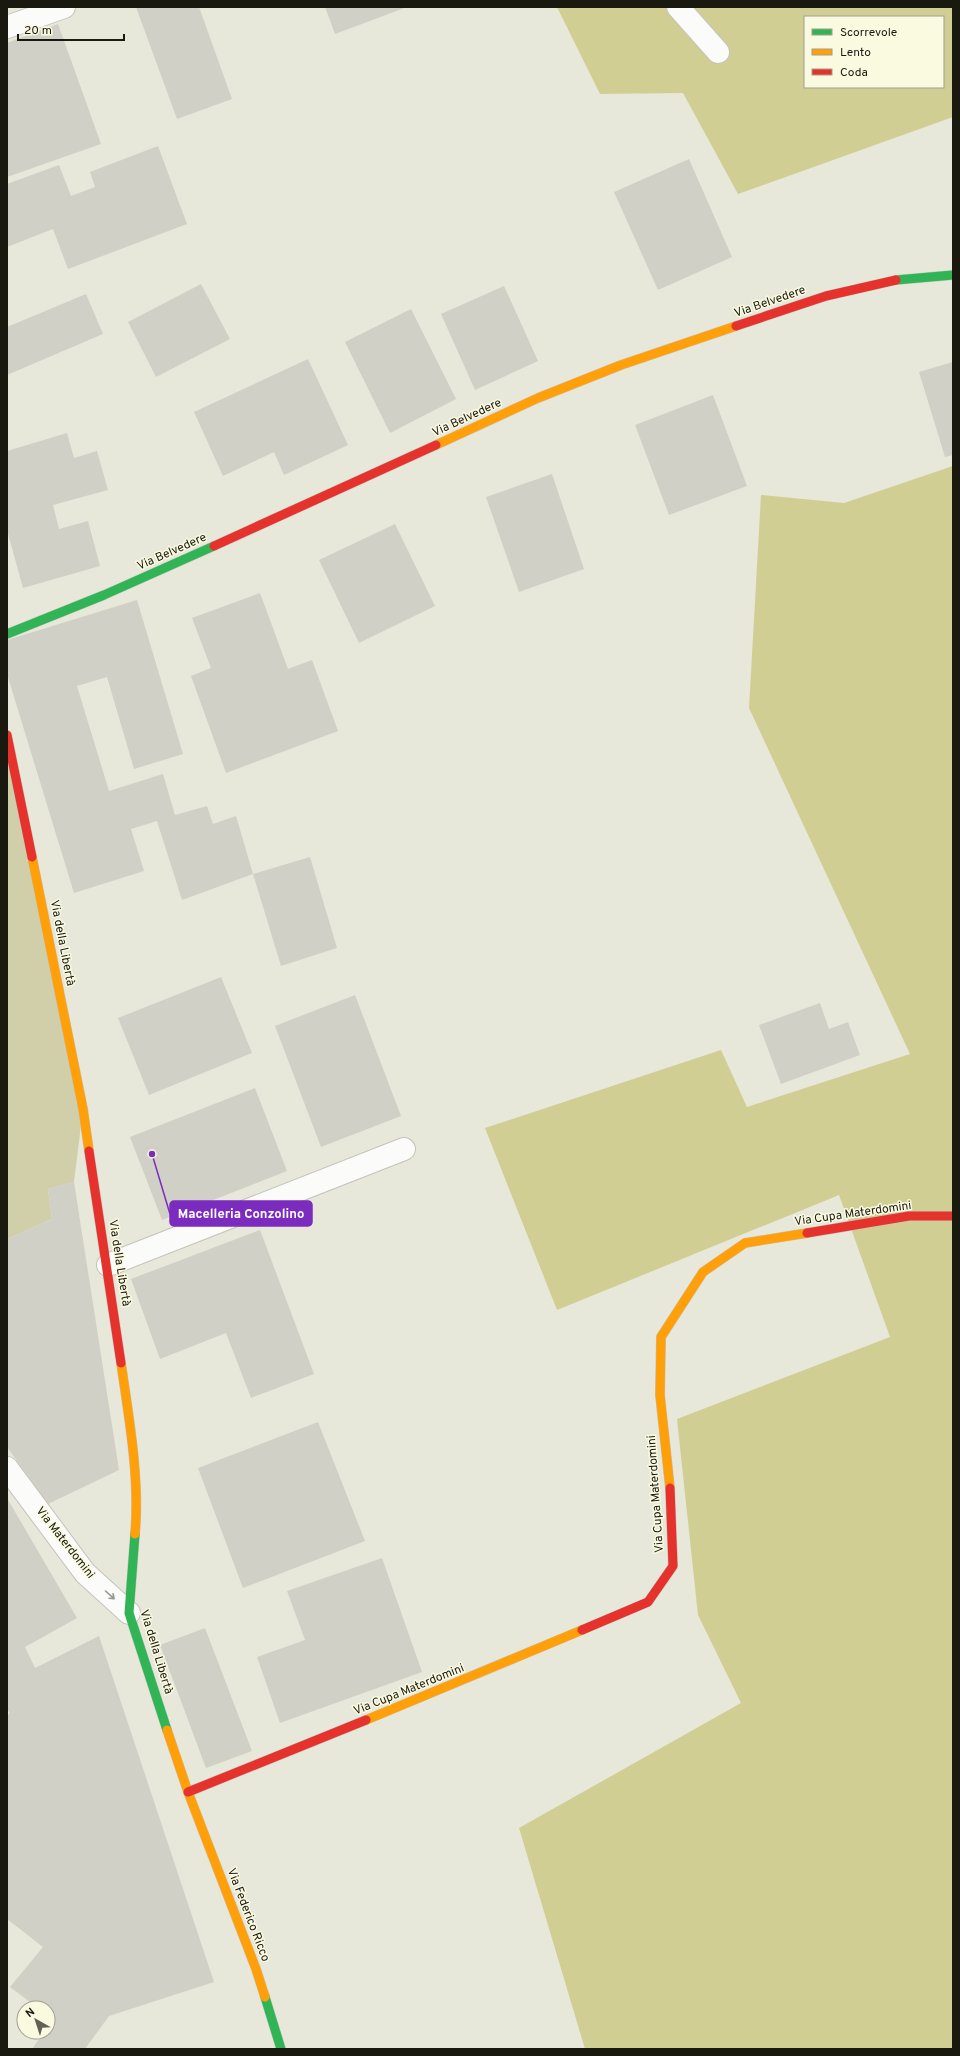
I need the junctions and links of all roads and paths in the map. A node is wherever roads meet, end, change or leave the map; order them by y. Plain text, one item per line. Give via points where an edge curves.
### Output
1 (64, 7) edge
2 (678, 7) edge
3 (7, 27) edge
4 (718, 52) dead end
5 (953, 275) edge
6 (7, 634) edge
7 (7, 735) edge
8 (404, 1149) dead end
9 (953, 1216) edge
10 (108, 1265) junction
11 (7, 1468) edge
12 (129, 1612) junction
13 (188, 1792) junction
14 (281, 2049) edge

1 - 3 street
2 - 4 street
5 - 6 street, Via Belvedere via 905,278 826,296 621,365 538,398 315,502 104,595
7 - 10 street, Via della Libertà via 83,1109
8 - 10 street
9 - 13 street, Via Cupa Materdomini via 909,1216 745,1243 703,1272 661,1338 660,1395 670,1488 673,1566 648,1602 473,1677
10 - 12 street, Via della Libertà via 130,1416 137,1512
11 -> 12 street, Via Materdomini via 85,1573
12 - 13 street, Via della Libertà
13 - 14 street, Via Federico Ricco via 256,1969

